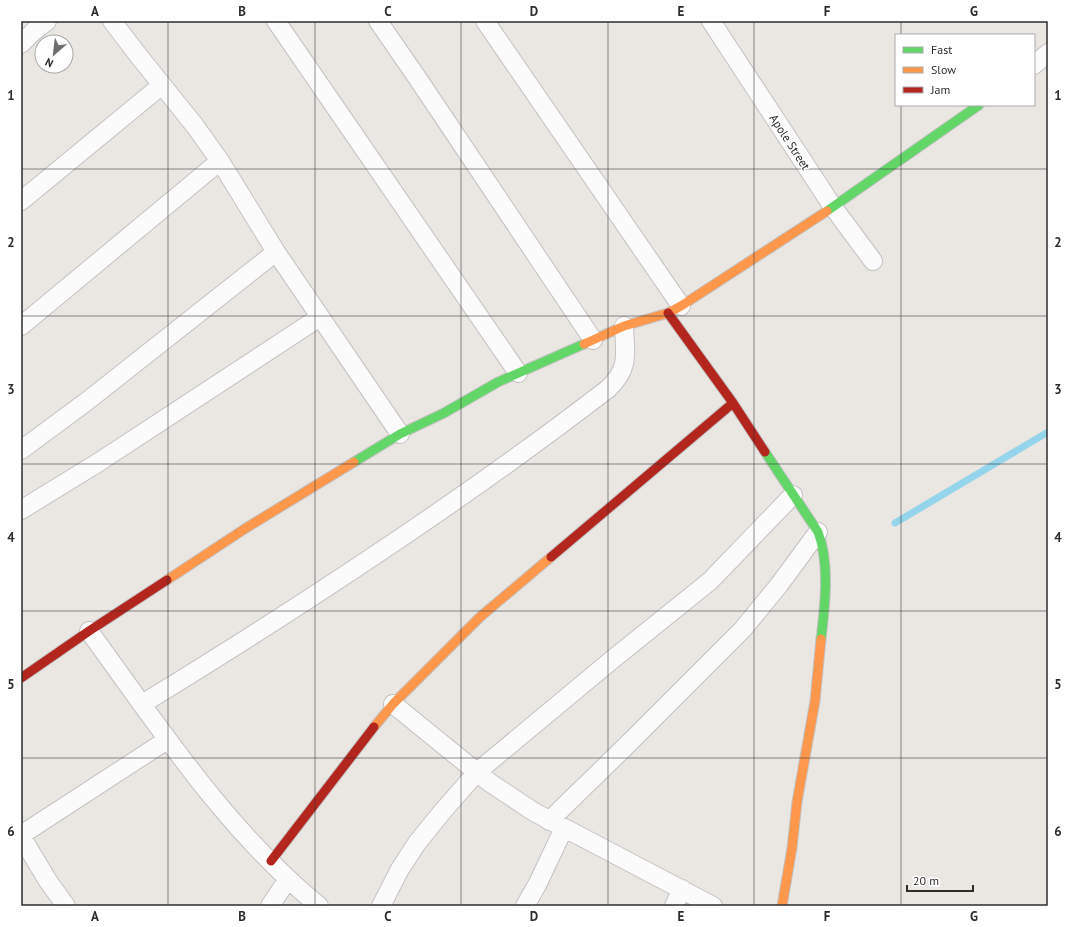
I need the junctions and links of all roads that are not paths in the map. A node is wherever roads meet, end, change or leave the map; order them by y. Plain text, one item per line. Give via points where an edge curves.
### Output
1 (48, 21) edge
2 (112, 21) edge
3 (276, 21) edge
4 (378, 21) edge
5 (485, 21) edge
6 (711, 21) edge
7 (21, 44) edge
8 (1048, 53) edge
9 (1035, 64) edge
10 (162, 85) junction
11 (978, 106) edge
12 (220, 161) junction
13 (21, 200) edge
14 (833, 207) junction
15 (276, 252) junction
16 (873, 261) dead end
17 (675, 310) junction
18 (320, 317) junction
19 (21, 326) edge
20 (624, 326) junction
21 (593, 340) junction
22 (518, 373) junction
23 (733, 403) junction
24 (400, 434) junction
25 (21, 450) edge
26 (793, 495) junction
27 (21, 510) edge
28 (818, 532) junction
29 (89, 631) junction
30 (21, 678) edge
31 (142, 704) junction
32 (393, 704) junction
33 (167, 740) junction
34 (477, 772) junction
35 (556, 824) junction
36 (23, 845) edge
37 (271, 861) junction
38 (288, 879) junction
39 (682, 889) junction
40 (66, 906) edge
41 (270, 906) edge
42 (319, 906) edge
43 (381, 906) edge
44 (525, 906) edge
45 (674, 906) edge
46 (713, 906) edge
47 (782, 906) edge

1 - 7 street
2 - 10 street
3 - 22 street
4 - 21 street
5 - 17 street
6 - 14 street, Apole Street
8 - 9 street
10 - 12 street
10 - 13 street
11 - 14 street
12 - 15 street
12 - 19 street
14 - 16 street, Apole Street
14 - 17 street
15 - 18 street
15 - 25 street
17 - 20 street
17 - 23 street
18 - 24 street
18 - 27 street
20 - 21 street
20 - 31 street via 624,365 619,378 608,388 434,516 303,603
21 - 22 street
22 - 24 street
23 - 26 street
23 - 32 street via 480,617
24 - 29 street via 246,528
26 - 28 street
26 - 34 street via 710,582
28 - 35 street via 743,629 628,744
28 - 47 street via 825,558 824,614 815,700
29 - 30 street
29 - 31 street
31 - 33 street
32 - 34 street
32 - 37 street
33 - 36 street
33 - 37 street via 235,823
34 - 35 street via 512,798
34 - 43 street via 417,843
35 - 39 street
35 - 44 street via 538,883
36 - 40 street
37 - 38 street
38 - 41 street
38 - 42 street
39 - 45 street
39 - 46 street

